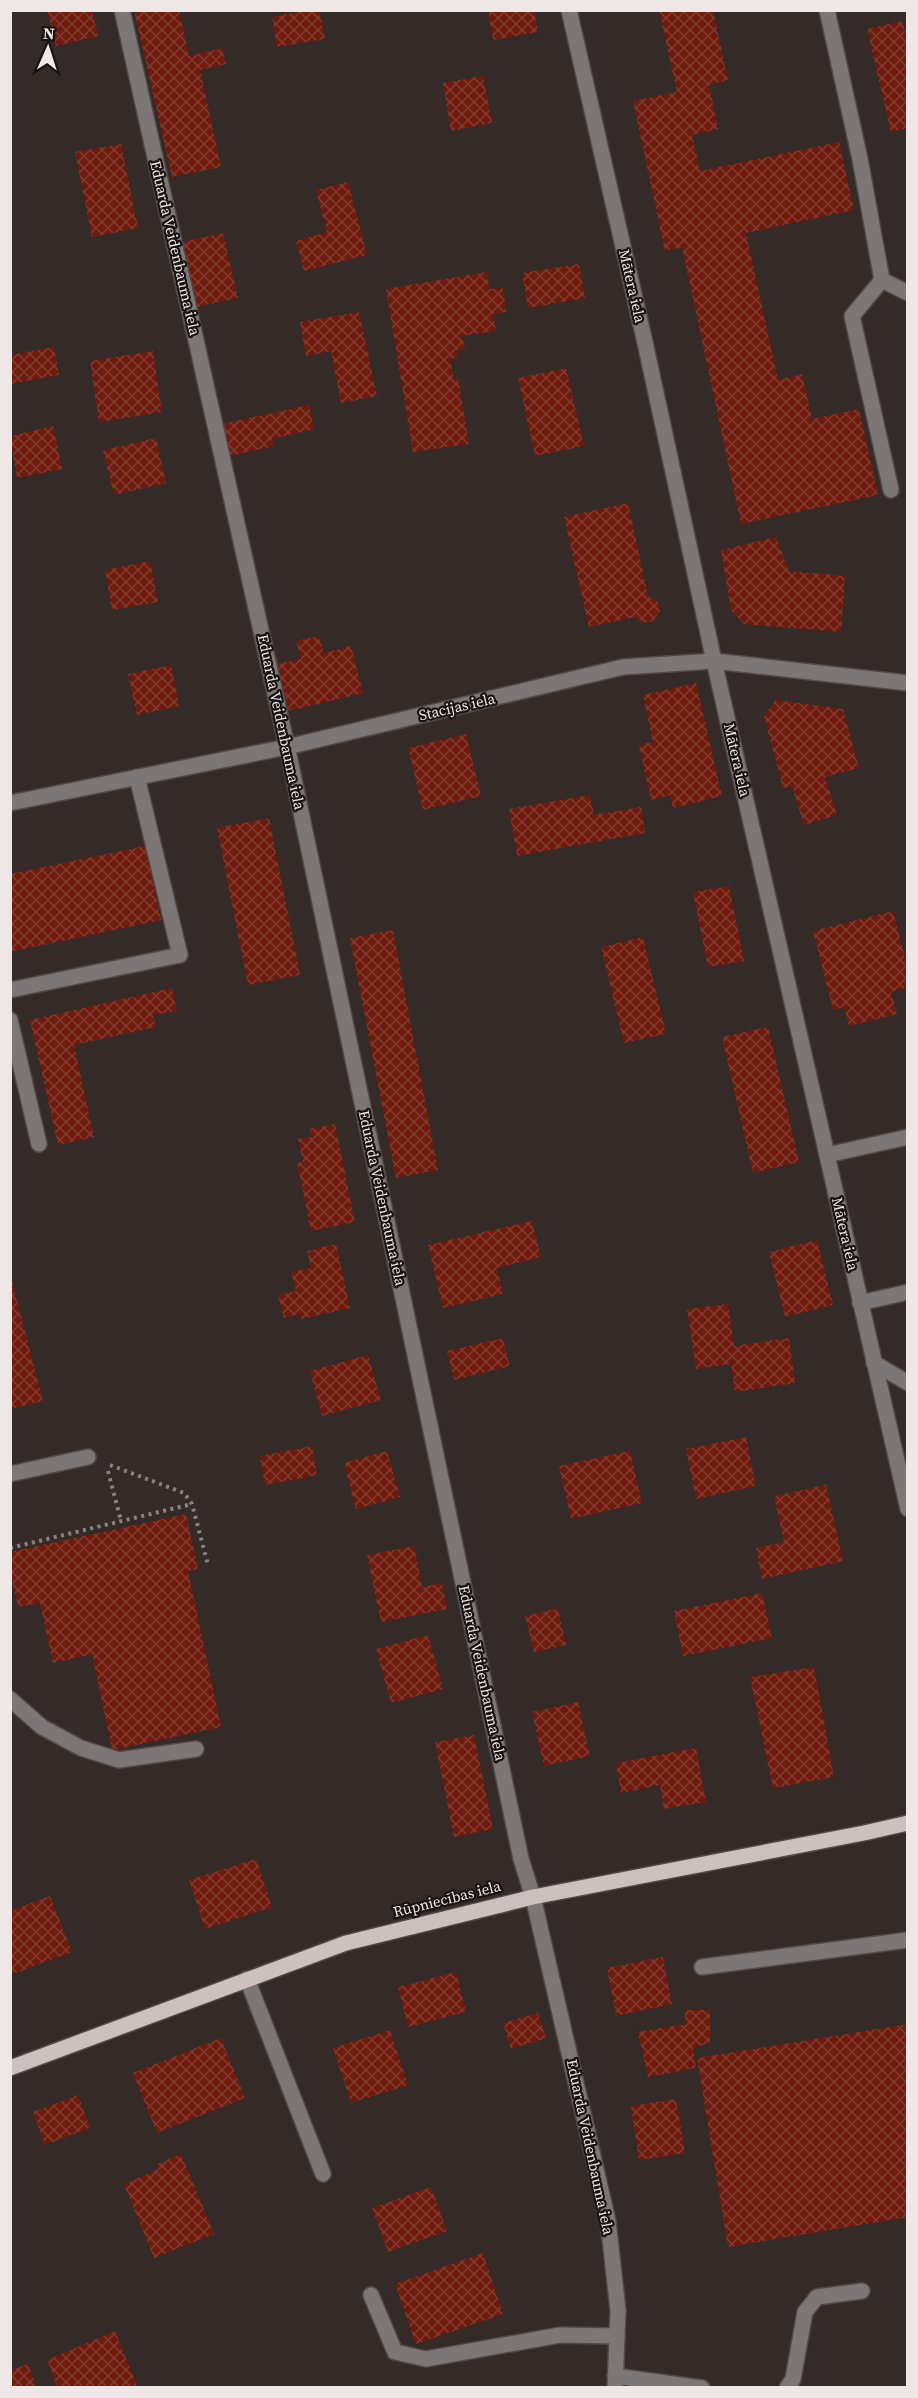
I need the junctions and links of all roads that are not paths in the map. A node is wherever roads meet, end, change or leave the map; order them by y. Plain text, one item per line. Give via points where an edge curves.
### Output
1 (122, 10) edge
2 (569, 10) edge
3 (827, 10) edge
4 (882, 280) junction
5 (908, 293) edge
6 (891, 490) dead end
7 (714, 661) junction
8 (908, 683) edge
9 (287, 747) junction
10 (137, 777) junction
11 (10, 803) edge
12 (10, 990) edge
13 (10, 1020) edge
14 (908, 1137) edge
15 (39, 1144) dead end
16 (827, 1155) junction
17 (908, 1292) edge
18 (860, 1303) junction
19 (874, 1363) junction
20 (908, 1383) edge
21 (88, 1457) dead end
22 (10, 1474) edge
23 (908, 1509) edge
24 (10, 1699) edge
25 (196, 1749) dead end
26 (908, 1823) edge
27 (533, 1897) junction
28 (908, 1940) edge
29 (702, 1968) dead end
30 (247, 1979) junction
31 (10, 2068) edge
32 (323, 2174) dead end
33 (862, 2291) dead end
34 (371, 2295) dead end
35 (616, 2336) junction
36 (615, 2382) edge
37 (702, 2388) edge
38 (787, 2388) edge

1 - 9 street, Eduarda Veidenbauma iela
2 - 7 street, Mātera iela
3 - 4 street
4 - 5 street
4 - 6 street via 852,316
7 - 8 street, Stacijas iela
7 - 9 street, Stacijas iela via 623,667
7 - 16 street, Mātera iela
9 - 10 street, Stacijas iela
9 - 27 street, Eduarda Veidenbauma iela via 521,1859
10 - 11 street, Stacijas iela
10 - 12 street via 180,955
13 - 15 street
14 - 16 street
16 - 18 street, Mātera iela
17 - 18 street
18 - 19 street, Mātera iela
19 - 20 street
19 - 23 street, Mātera iela
21 - 22 street
24 - 25 street via 42,1727 81,1748 119,1760
26 - 27 main road, Rūpniecības iela
27 - 30 main road, Rūpniecības iela via 346,1943
27 - 35 street, Eduarda Veidenbauma iela via 608,2221 618,2310
28 - 29 street
30 - 31 main road, Rūpniecības iela
30 - 32 street
33 - 38 street via 817,2297 805,2312 793,2379
34 - 35 street via 395,2352 426,2359 560,2335
35 - 36 street, Eduarda Veidenbauma iela
36 - 37 street

